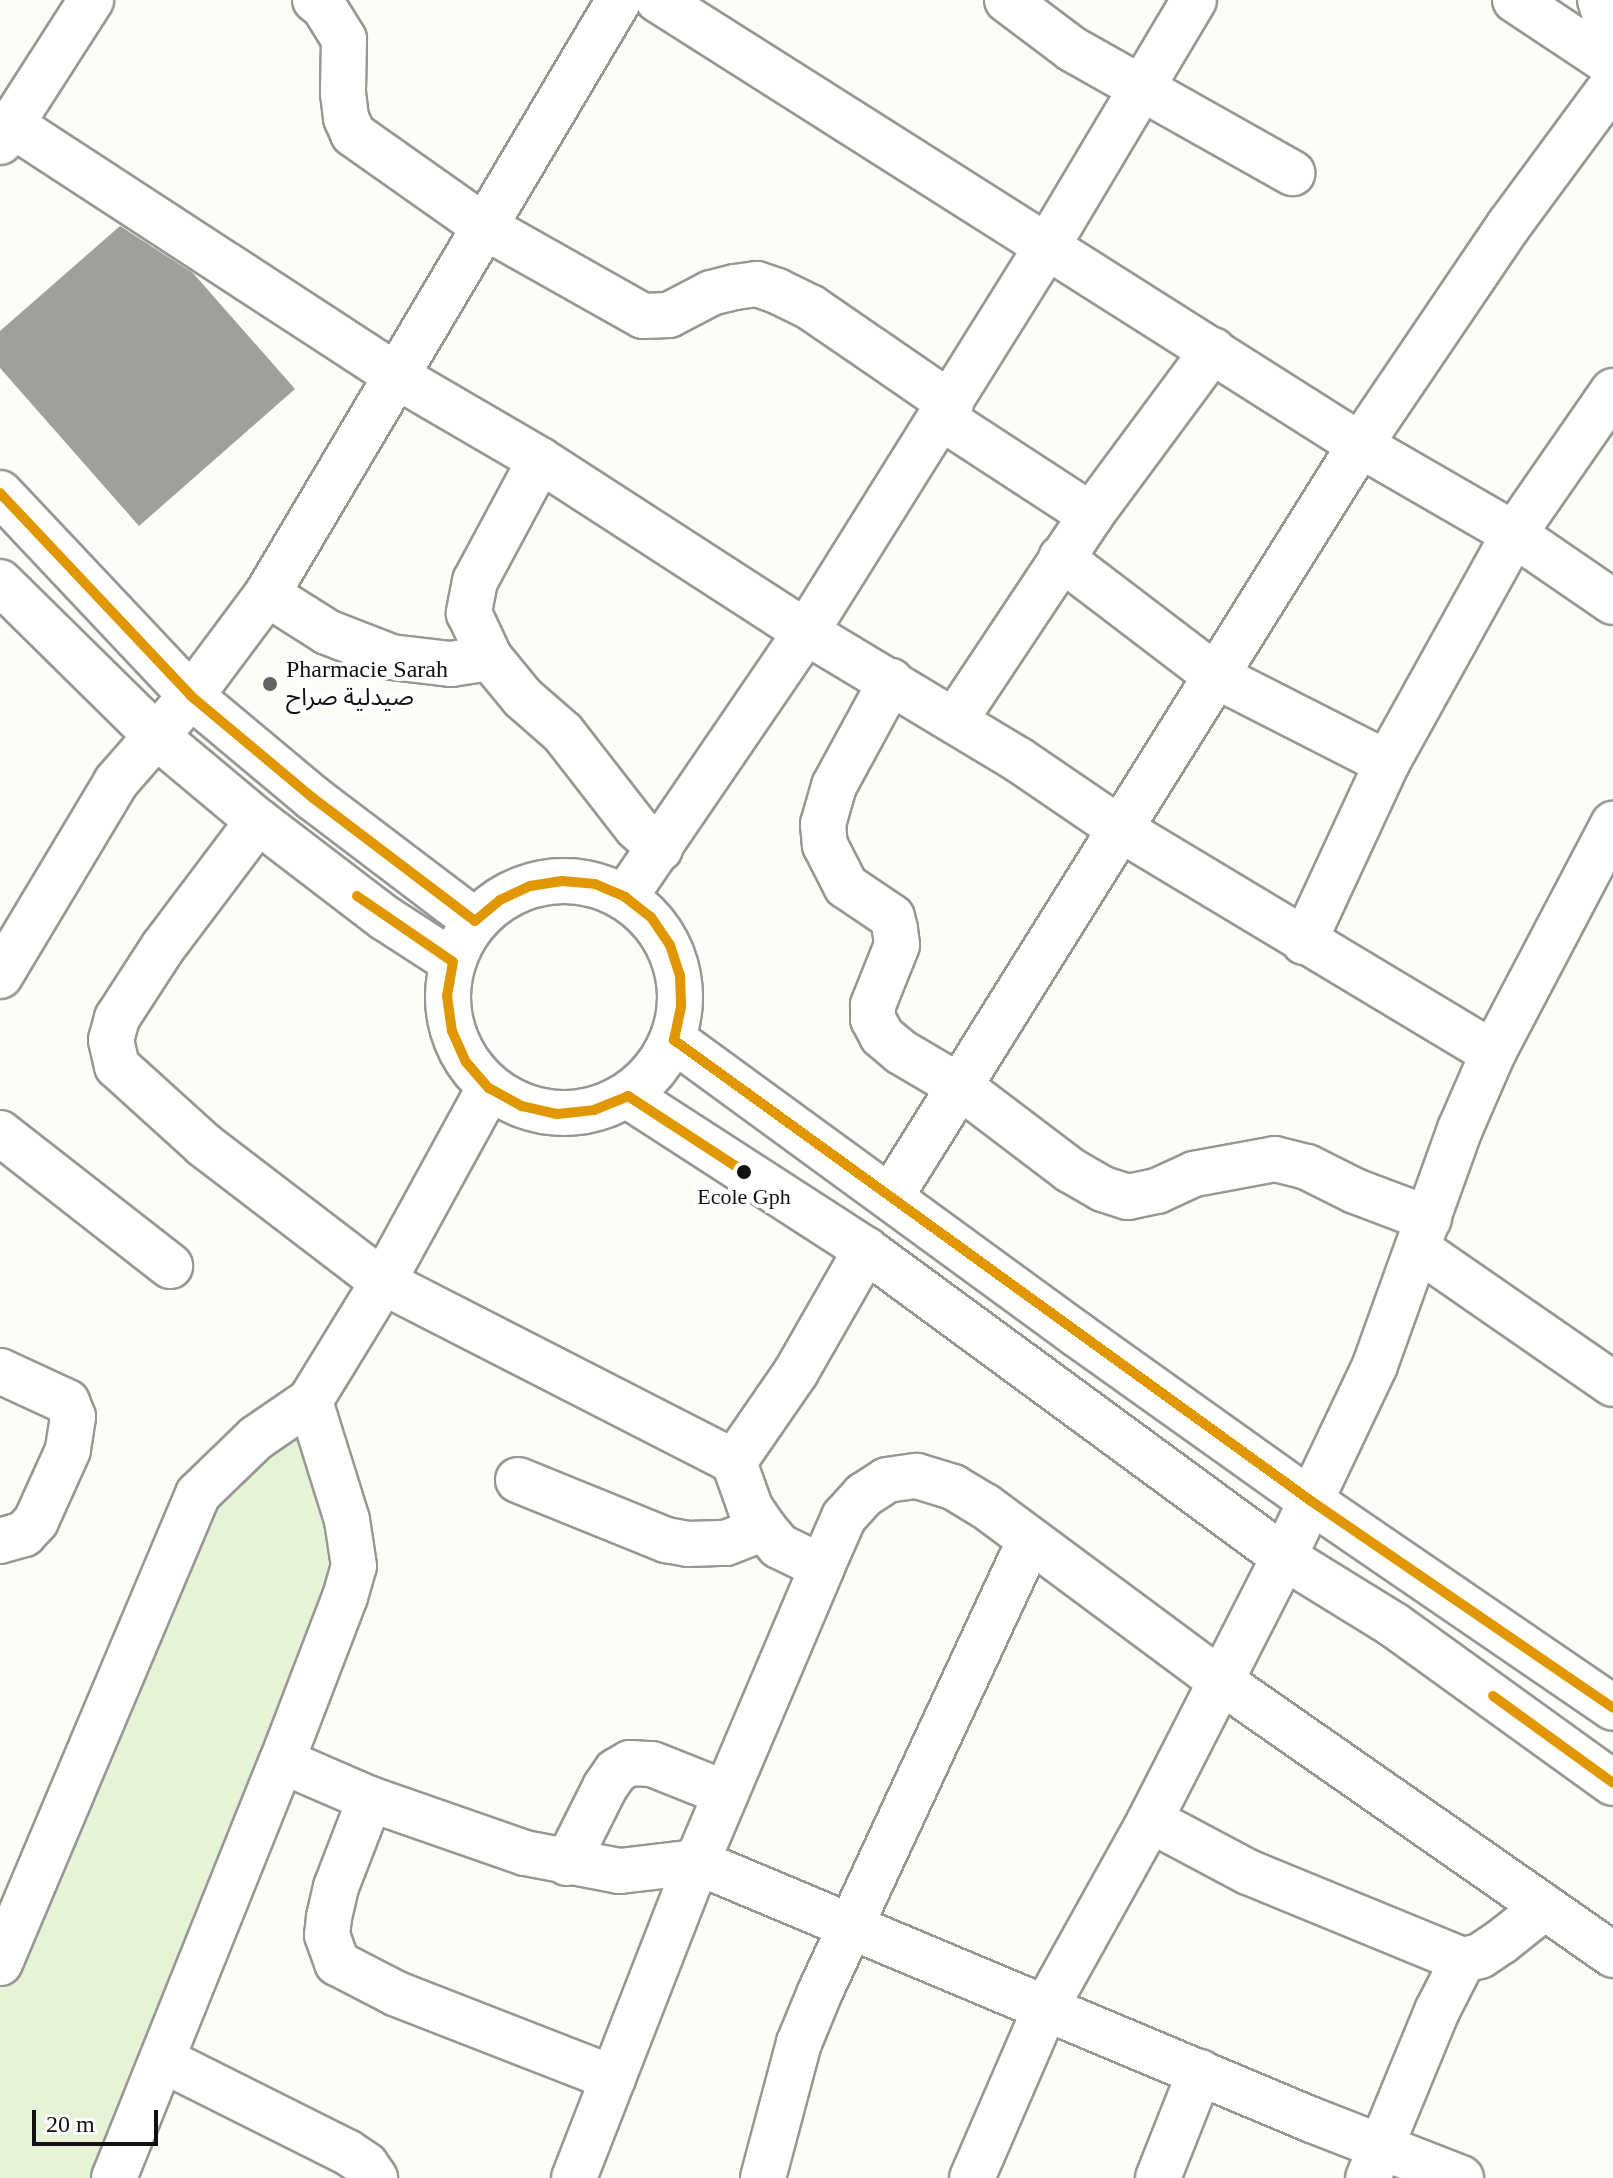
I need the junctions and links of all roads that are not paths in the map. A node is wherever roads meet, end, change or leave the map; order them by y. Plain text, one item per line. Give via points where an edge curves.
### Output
1 (91, 0) edge
2 (315, 0) edge
3 (619, 0) edge
4 (658, 0) edge
5 (1007, 0) edge
6 (1194, 0) edge
7 (1515, 0) edge
8 (1600, 0) edge
9 (1613, 42) edge
10 (1613, 65) edge
11 (1613, 84) edge
12 (1142, 88) junction
13 (6, 134) edge
14 (1292, 173) dead end
15 (485, 227) junction
16 (1048, 245) junction
17 (1213, 350) junction
18 (398, 377) junction
19 (1613, 391) edge
20 (946, 411) junction
21 (1360, 445) junction
22 (540, 460) junction
23 (0, 493) edge
24 (1091, 515) junction
25 (1514, 534) junction
26 (1061, 558) junction
27 (0, 582) edge
28 (267, 594) junction
29 (1613, 602) edge
30 (806, 632) junction
31 (490, 658) junction
32 (1216, 676) junction
33 (891, 681) junction
34 (191, 696) junction
35 (955, 720) junction
36 (155, 735) junction
37 (1387, 763) junction
38 (258, 821) junction
39 (1613, 824) edge
40 (1120, 829) junction
41 (660, 849) junction
42 (625, 897) junction
43 (475, 921) junction
44 (1304, 942) junction
45 (453, 962) junction
46 (0, 976) edge
47 (674, 1040) junction
48 (1493, 1053) junction
49 (489, 1088) junction
50 (962, 1088) junction
51 (628, 1096) junction
52 (0, 1133) edge
53 (891, 1196) junction
54 (1424, 1234) junction
55 (866, 1250) junction
56 (170, 1266) dead end
57 (383, 1282) junction
58 (0, 1371) edge
59 (1613, 1384) edge
60 (310, 1401) junction
61 (734, 1462) junction
62 (518, 1480) dead end
63 (1311, 1501) junction
64 (764, 1528) junction
65 (1030, 1540) junction
66 (0, 1541) edge
67 (1284, 1557) junction
68 (822, 1567) junction
69 (1222, 1682) junction
70 (1613, 1708) edge
71 (282, 1761) junction
72 (1613, 1783) edge
73 (725, 1793) junction
74 (370, 1799) junction
75 (1150, 1820) junction
76 (697, 1862) junction
77 (567, 1863) junction
78 (1545, 1907) junction
79 (851, 1927) junction
80 (1613, 1955) edge
81 (1463, 1960) junction
82 (0, 1963) edge
83 (1045, 2009) junction
84 (163, 2060) junction
85 (1200, 2072) junction
86 (613, 2078) junction
87 (1374, 2161) edge
88 (114, 2178) edge
89 (375, 2178) edge
90 (574, 2178) edge
91 (763, 2178) edge
92 (972, 2178) edge
93 (1158, 2178) edge
94 (1461, 2178) edge

1 - 13 street
2 - 15 street via 344,39 343,93 353,134
3 - 15 street
4 - 16 street
5 - 12 street via 1072,49
6 - 12 street
7 - 10 street
8 - 9 street
11 - 21 street via 1509,225
12 - 14 street
12 - 16 street
13 - 18 street
15 - 18 street
15 - 20 street via 643,316 669,315 735,287 757,284 777,291 810,307
16 - 17 street
16 - 20 street
17 - 21 street
17 - 24 street
18 - 22 street
18 - 28 street
19 - 25 street
20 - 24 street
20 - 30 street
21 - 25 street
21 - 32 street
22 - 30 street
22 - 31 street via 475,581 469,613
23 - 34 street
24 - 26 street
25 - 29 street
25 - 37 street
26 - 32 street
26 - 35 street
27 - 36 street
28 - 31 street via 327,632 391,657 451,664
28 - 34 street
30 - 33 street
30 - 41 street
31 - 41 street via 523,698 563,733 637,828
32 - 37 street
32 - 40 street
33 - 35 street
33 - 50 street via 834,786 823,824 825,845 846,886 892,917 897,945 873,1005 882,1036
34 - 36 street
34 - 43 street via 313,798
35 - 40 street
36 - 38 street
36 - 46 street via 116,782
37 - 44 street
38 - 45 street via 385,918
38 - 57 street via 117,1018 111,1040 117,1066 204,1145
39 - 48 street
40 - 44 street
40 - 50 street
41 - 42 street
42 - 43 street via 595,884 562,881 530,886 500,900
42 - 47 street via 651,917 677,965 681,1007
43 - 45 street
44 - 48 street
45 - 49 street via 447,996 452,1031 466,1062
47 - 51 street
47 - 53 street
48 - 54 street
49 - 51 street via 522,1106 557,1114 594,1110
49 - 57 street
50 - 53 street
50 - 54 street via 1070,1170 1128,1197 1194,1174 1275,1159 1307,1167 1355,1191
51 - 55 street
52 - 56 street
53 - 63 street
54 - 59 street
54 - 63 street via 1375,1365
55 - 61 street via 796,1372
55 - 67 street
57 - 60 street
57 - 61 street
58 - 66 street via 67,1402 73,1417 68,1450 36,1521 24,1534
60 - 71 street via 347,1520 354,1566
60 - 82 street via 256,1438 198,1494
61 - 64 street via 750,1507
62 - 64 street via 666,1540 726,1543
63 - 67 street
63 - 70 street
64 - 68 street via 779,1546
65 - 68 street via 953,1487 905,1475 864,1495 844,1517
65 - 69 street
65 - 79 street
67 - 69 street
67 - 72 street via 1394,1625
68 - 73 street
69 - 75 street
69 - 78 street
71 - 74 street
71 - 84 street
73 - 76 street
73 - 77 street via 652,1764 630,1763 605,1787
74 - 77 street
74 - 86 street via 329,1917 327,1935 337,1963 397,1994
75 - 81 street via 1248,1872
75 - 83 street
76 - 77 street via 620,1871
76 - 79 street
76 - 86 street
78 - 80 street
78 - 81 street via 1480,1956
79 - 83 street
79 - 91 street via 799,2043
81 - 87 street
83 - 85 street
83 - 92 street
84 - 88 street
84 - 89 street via 347,2152
85 - 87 street via 1312,2120
85 - 93 street
86 - 90 street
87 - 94 street

